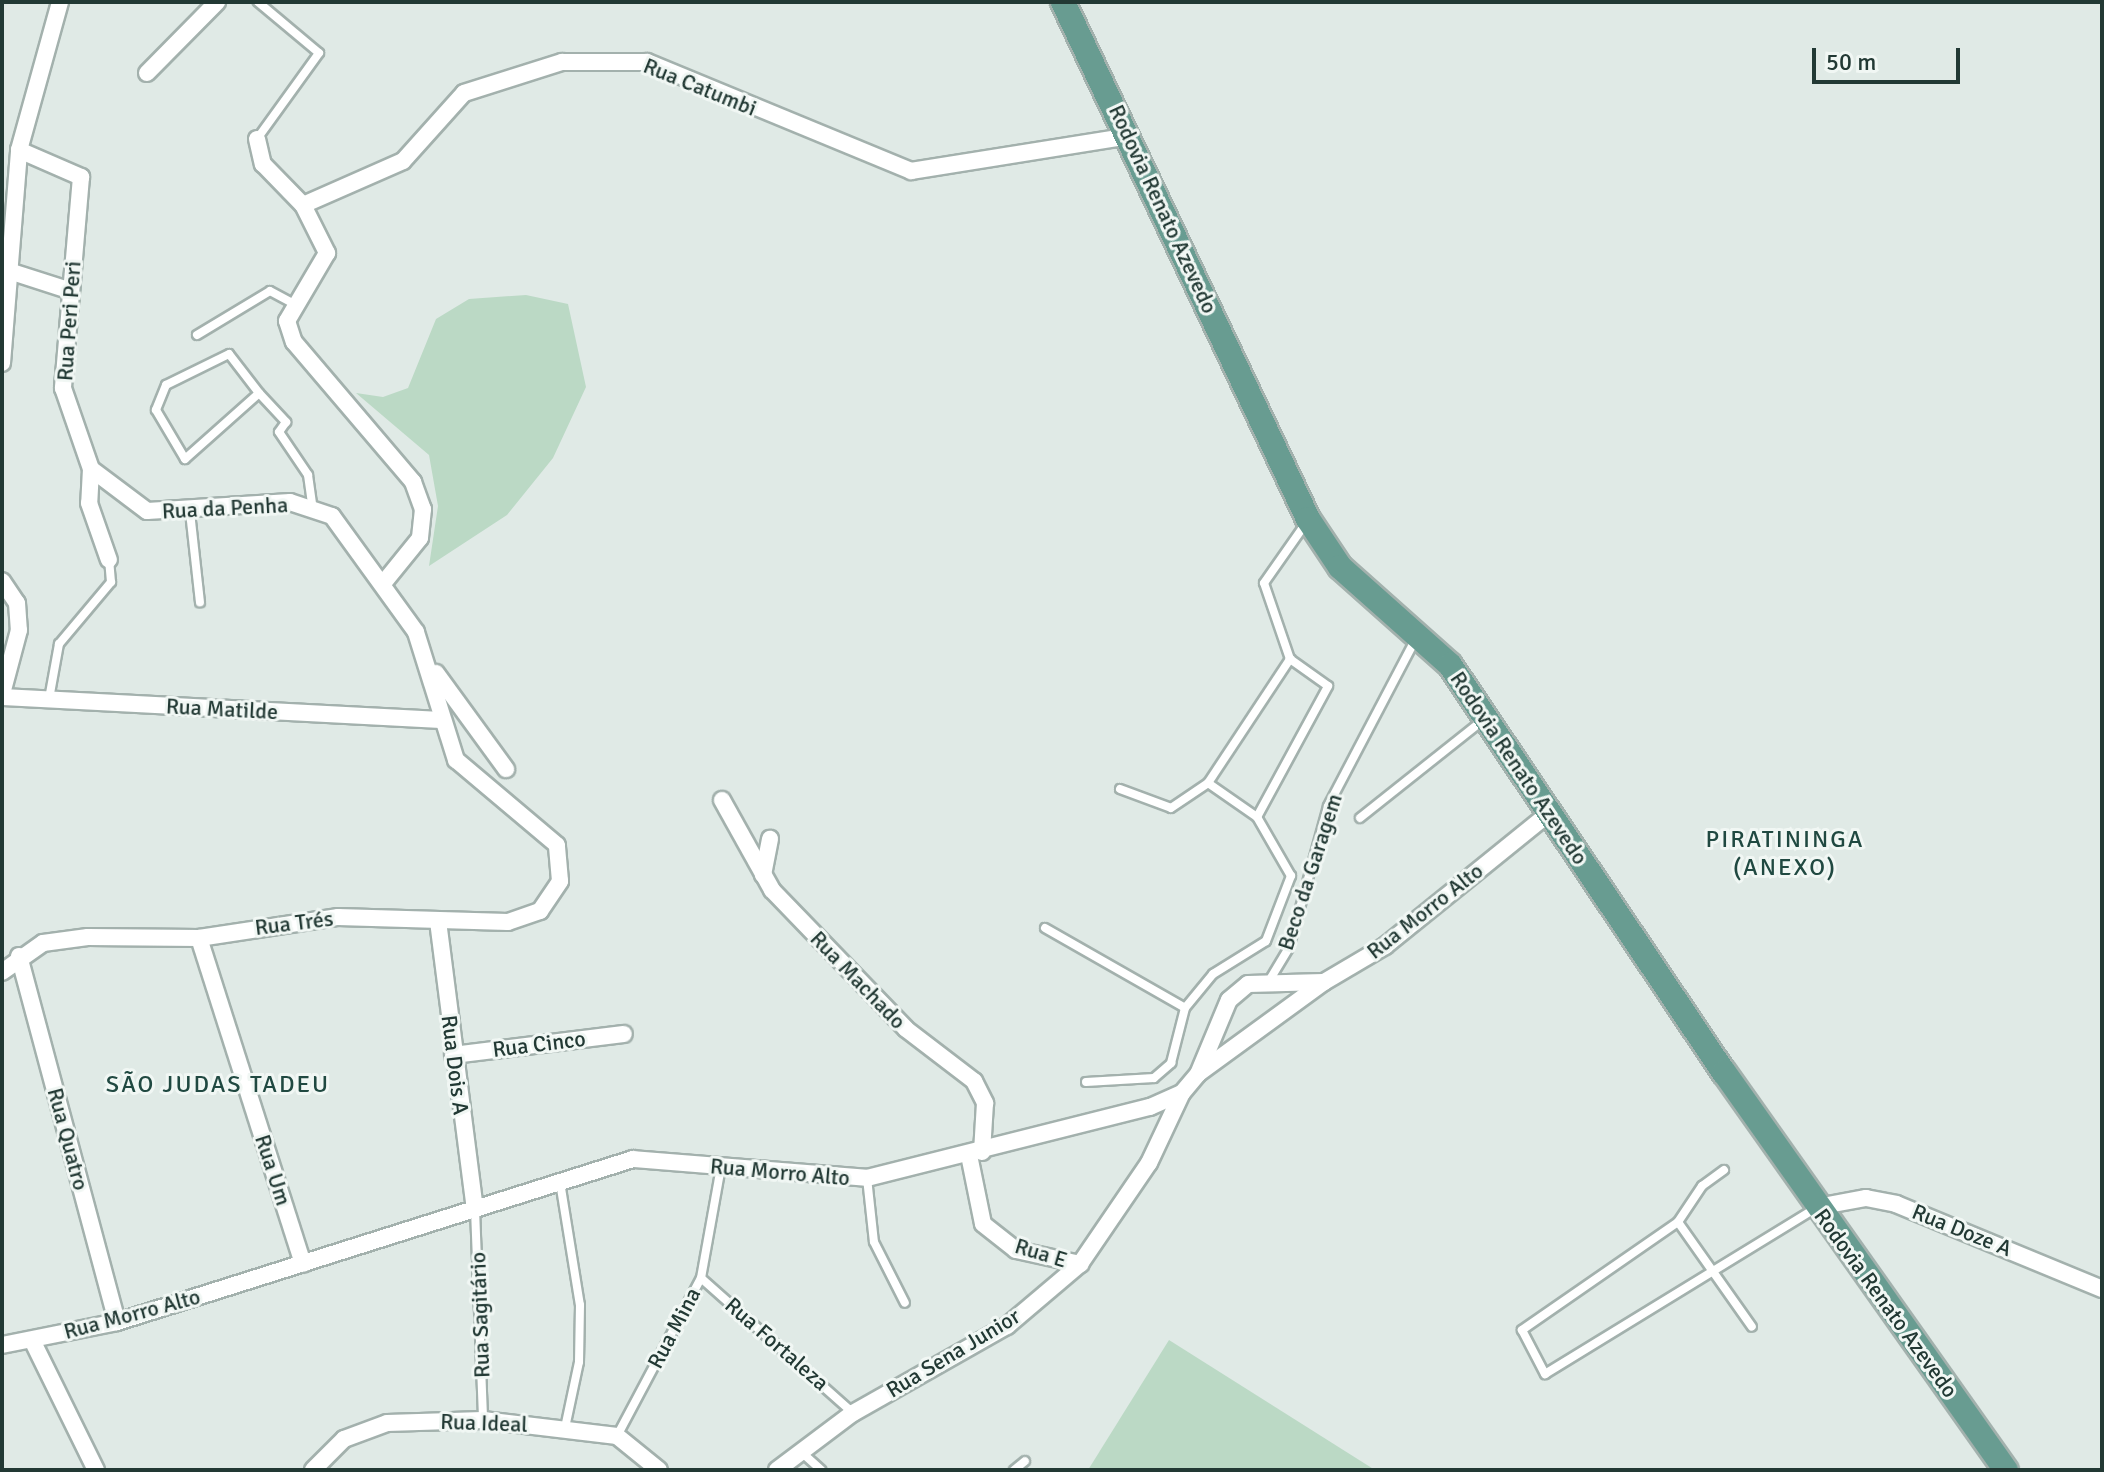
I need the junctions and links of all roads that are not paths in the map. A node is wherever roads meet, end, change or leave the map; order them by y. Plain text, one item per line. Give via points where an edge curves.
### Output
1 (60, 2) edge
2 (217, 2) edge
3 (258, 2) edge
4 (1063, 2) edge
5 (147, 73) dead end
6 (1129, 136) junction
7 (257, 139) joint
8 (19, 150) junction
9 (303, 205) junction
10 (9, 271) junction
11 (71, 291) junction
12 (294, 304) junction
13 (197, 335) dead end
14 (2, 363) edge
15 (259, 393) junction
16 (91, 469) junction
17 (313, 510) junction
18 (190, 512) junction
19 (1308, 519) junction
20 (109, 560) joint
21 (2, 581) edge
22 (385, 581) junction
23 (200, 602) dead end
24 (1417, 636) junction
25 (1290, 659) junction
26 (432, 668) junction
27 (2, 695) edge
28 (49, 700) junction
29 (1486, 719) junction
30 (442, 720) junction
31 (506, 769) dead end
32 (1208, 783) junction
33 (1120, 789) dead end
34 (722, 800) dead end
35 (1549, 813) junction
36 (1257, 817) junction
37 (1360, 818) dead end
38 (770, 839) dead end
39 (562, 864) joint
40 (763, 875) junction
41 (438, 921) junction
42 (1045, 928) dead end
43 (199, 938) junction
44 (19, 956) junction
45 (2, 972) edge
46 (1269, 981) junction
47 (1324, 982) junction
48 (1185, 1008) junction
49 (624, 1034) dead end
50 (453, 1055) junction
51 (1198, 1074) junction
52 (1086, 1082) dead end
53 (1182, 1093) junction
54 (976, 1154) junction
55 (721, 1167) junction
56 (1724, 1170) dead end
57 (867, 1178) junction
58 (560, 1182) junction
59 (1817, 1207) junction
60 (475, 1209) junction
61 (1678, 1222) junction
62 (303, 1264) junction
63 (1080, 1264) junction
64 (1711, 1268) junction
65 (701, 1278) junction
66 (2102, 1289) edge
67 (905, 1303) dead end
68 (117, 1322) junction
69 (1752, 1327) dead end
70 (32, 1340) junction
71 (2, 1345) edge
72 (853, 1413) junction
73 (483, 1420) junction
74 (565, 1428) junction
75 (617, 1436) junction
76 (798, 1450) junction
77 (1025, 1461) dead end
78 (96, 1470) edge
79 (313, 1470) edge
80 (659, 1470) edge
81 (777, 1470) edge
82 (821, 1470) edge
83 (1014, 1470) edge
84 (2006, 1470) edge

1 - 8 street
2 - 5 street
3 - 7 lane via 319,53
4 - 6 main road, Rodovia Renato Azevedo
6 - 9 street, Rua Catumbi via 911,171 647,62 562,62 464,93 403,161
6 - 19 main road, Rodovia Renato Azevedo
7 - 9 street via 263,164
8 - 10 street
8 - 11 street, Rua Peri Peri via 81,177
9 - 12 street via 327,253
10 - 11 street
10 - 14 street
11 - 16 street, Rua Peri Peri via 63,388
12 - 13 lane via 270,291
12 - 22 street via 287,321 294,342 413,482 423,509 420,538
15 - 15 lane via 229,354 166,385 156,410 185,459
15 - 17 lane via 286,422 279,432 308,475
16 - 18 street, Rua da Penha via 147,511
16 - 20 street, Rua Peri Peri via 89,503
17 - 18 street, Rua da Penha via 290,502
17 - 22 street, Rua da Penha via 332,516
18 - 23 lane
19 - 24 main road, Rodovia Renato Azevedo via 1340,567
19 - 25 lane via 1264,583
20 - 28 lane, Rua Peri Peri via 111,582 59,644
21 - 27 street via 17,603 19,630
22 - 26 street, Rua da Penha
24 - 29 main road, Rodovia Renato Azevedo via 1450,665
24 - 46 lane, Beco da Garagem via 1328,806 1289,948
25 - 32 lane
25 - 36 lane via 1328,686
26 - 30 street, Rua da Penha
26 - 31 street, Rua da Penha
27 - 28 street, Rua Matilde
28 - 30 street, Rua Matilde
29 - 35 main road, Rodovia Renato Azevedo
29 - 37 lane
30 - 39 street, Rua da Penha via 465,771 557,845
32 - 33 lane via 1171,808
32 - 36 lane
34 - 40 street, Rua Machado
35 - 47 street, Rua Morro Alto via 1385,946
35 - 59 main road, Rodovia Renato Azevedo
36 - 48 lane via 1291,876 1266,941 1213,974
38 - 40 street
39 - 41 street, Rua Trés via 555,898 524,919
40 - 54 street, Rua Machado via 906,1029 974,1081 985,1103
41 - 43 street, Rua Trés via 338,917
41 - 50 street, Rua Dois A
42 - 48 lane
43 - 44 street, Rua Trés via 88,937 43,943
43 - 62 street, Rua Um
44 - 45 street, Rua Trés
44 - 68 street, Rua Quatro
46 - 47 street
46 - 51 street via 1248,984 1229,1000
47 - 51 street, Rua Morro Alto
48 - 52 lane via 1171,1063 1154,1078
49 - 50 street, Rua Cinco
50 - 60 street, Rua Dois A
51 - 53 street
53 - 54 street, Rua Morro Alto
53 - 63 street, Rua Sena Junior via 1149,1163
54 - 57 street, Rua Morro Alto
54 - 63 street, Rua E via 983,1224 1016,1250
55 - 57 street, Rua Morro Alto
55 - 58 street, Rua Morro Alto via 633,1159
55 - 65 lane, Rua Mina
56 - 61 lane via 1702,1186
57 - 67 lane via 874,1242
58 - 60 street, Rua Morro Alto
58 - 74 lane via 580,1305 579,1362
59 - 64 lane
59 - 66 street, Rua Doze A via 1866,1198 1896,1204
59 - 84 main road, Rodovia Renato Azevedo
60 - 62 street, Rua Morro Alto
60 - 73 lane, Rua Sagitário
61 - 64 lane
61 - 64 lane via 1522,1330 1545,1374
62 - 68 street, Rua Morro Alto
63 - 72 street, Rua Sena Junior via 1007,1326
64 - 69 lane
65 - 72 lane, Rua Fortaleza
65 - 75 lane, Rua Mina
68 - 70 street, Rua Morro Alto
70 - 71 street, Rua Morro Alto
70 - 78 street
72 - 76 street, Rua Sena Junior
73 - 74 street, Rua Ideal
73 - 79 street, Rua Ideal via 387,1423 344,1439
74 - 75 street, Rua Ideal
75 - 80 street
76 - 81 street, Rua Sena Junior
76 - 82 lane
77 - 83 lane

